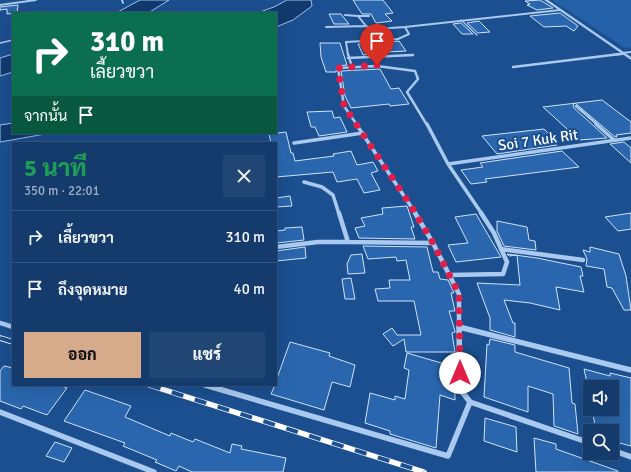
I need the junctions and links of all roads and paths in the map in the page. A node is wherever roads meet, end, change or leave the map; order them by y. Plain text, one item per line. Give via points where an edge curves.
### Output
1 (36, 0) edge
2 (546, 0) edge
3 (0, 5) edge
4 (560, 10) junction
5 (345, 15) dead end
6 (358, 16) junction
7 (369, 16) dead end
8 (461, 20) junction
9 (366, 26) junction
10 (405, 26) junction
11 (326, 27) dead end
12 (477, 35) dead end
13 (12, 40) edge
14 (0, 43) edge
15 (631, 52) edge
16 (623, 53) junction
17 (413, 54) dead end
18 (348, 58) junction
19 (631, 59) edge
20 (352, 67) junction
21 (513, 67) dead end
22 (576, 106) dead end
23 (363, 133) junction
24 (631, 138) edge
25 (614, 140) junction
26 (294, 143) dead end
27 (448, 164) junction
28 (304, 182) dead end
29 (348, 242) junction
30 (433, 243) junction
31 (277, 247) edge
32 (500, 249) junction
33 (583, 260) dead end
34 (450, 275) junction
35 (0, 323) edge
36 (12, 327) edge
37 (459, 327) junction
38 (631, 370) edge
39 (208, 386) edge
40 (470, 402) junction
41 (0, 412) edge
42 (583, 441) edge
43 (619, 453) edge
44 (631, 457) edge
45 (154, 472) edge

1 - 3 street
2 - 4 street
4 - 8 street
4 - 16 street
5 - 6 street
6 - 7 street
6 - 9 street
8 - 10 street
8 - 12 lane
9 - 10 street via 376,29
9 - 11 street
10 - 18 street via 409,34 398,39 346,42
13 - 14 lane
15 - 16 street
16 - 19 street
16 - 21 street
17 - 18 street
18 - 20 street
20 - 23 street via 338,68 344,106
20 - 27 street via 395,66 415,71 418,79 407,92
22 - 25 street
23 - 26 street
23 - 30 street
24 - 25 street, Soi 7 Kuk Rit
25 - 27 street, Soi 7 Kuk Rit
27 - 32 street via 494,233
28 - 29 street via 322,187 333,196
29 - 30 street
29 - 31 street via 318,242
30 - 34 street
32 - 33 street
32 - 34 street via 504,252 507,262 504,274
34 - 37 street via 459,294
35 - 36 street
37 - 38 street
37 - 40 street via 460,388
39 - 40 street via 448,456
40 - 42 street
41 - 45 street
43 - 44 street

